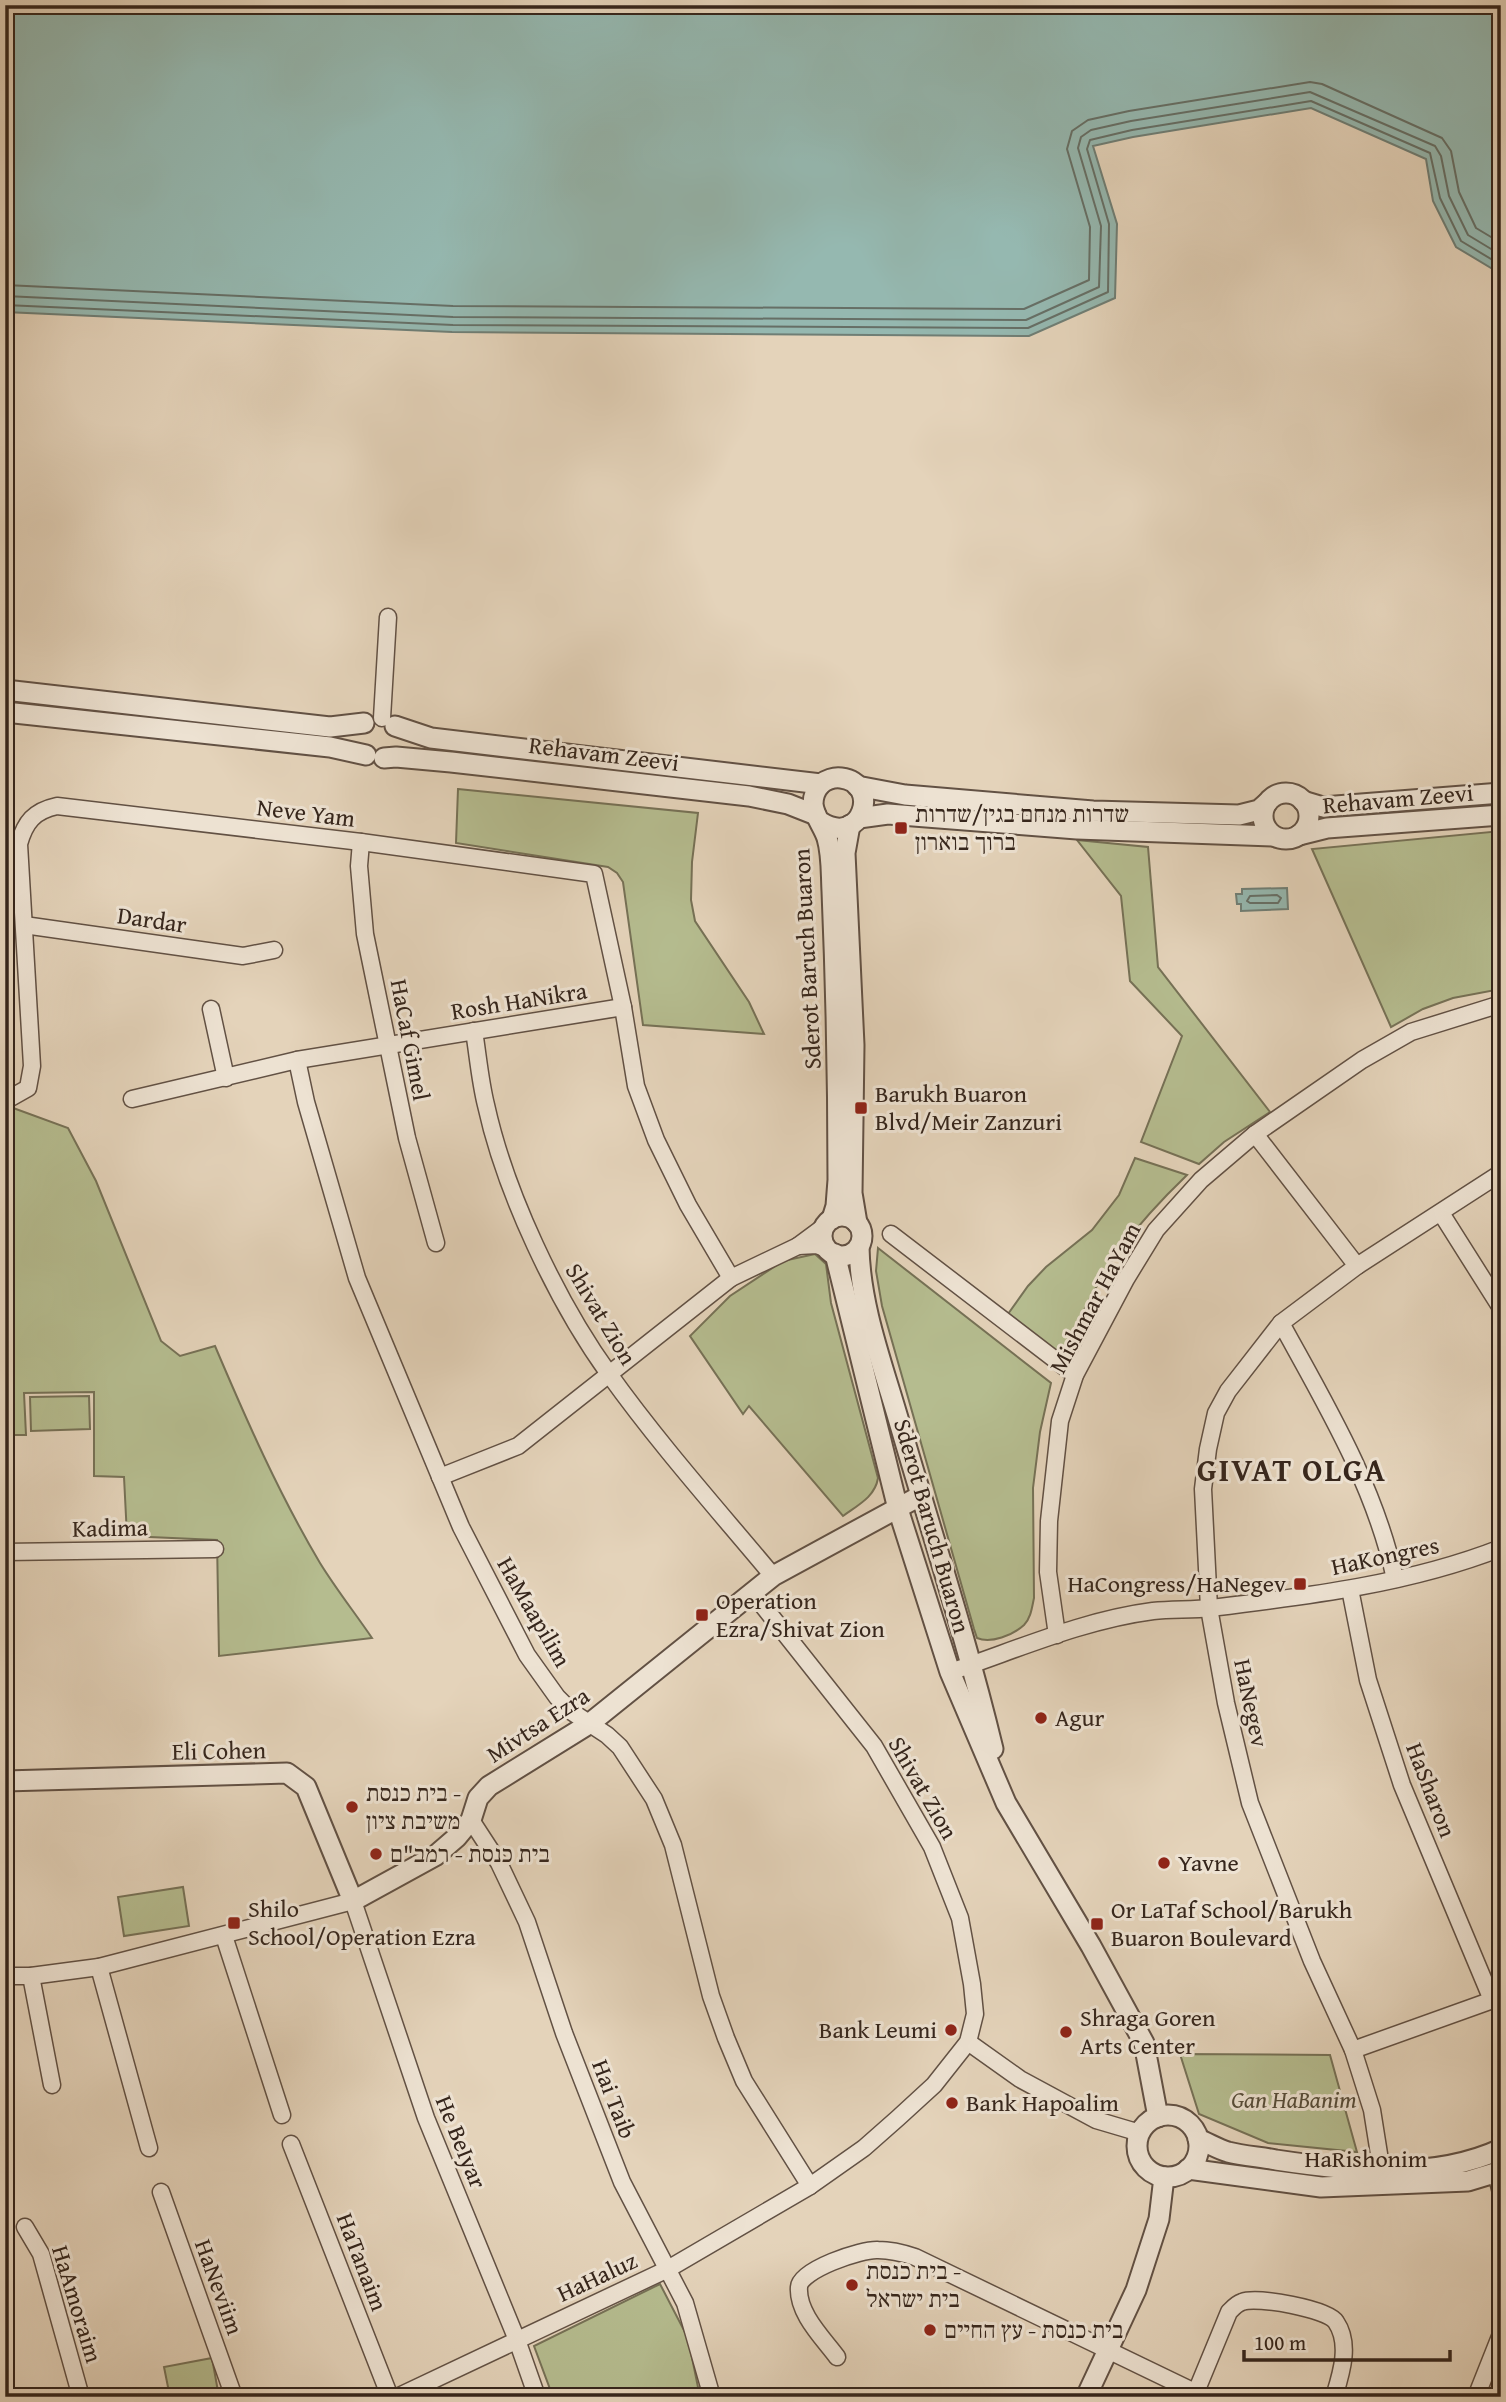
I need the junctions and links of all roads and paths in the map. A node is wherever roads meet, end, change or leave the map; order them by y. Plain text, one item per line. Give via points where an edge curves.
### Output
1 (388, 617) dead end
2 (5, 690) edge
3 (5, 712) edge
4 (380, 722) junction
5 (375, 757) junction
6 (821, 784) junction
7 (857, 786) junction
8 (1501, 793) edge
9 (1303, 801) junction
10 (1267, 803) junction
11 (1501, 815) edge
12 (818, 818) junction
13 (855, 822) junction
14 (1299, 835) junction
15 (1273, 836) junction
16 (361, 842) junction
17 (594, 874) joint
18 (24, 925) junction
19 (274, 950) dead end
20 (1501, 1004) edge
21 (623, 1007) junction
22 (211, 1009) dead end
23 (474, 1031) junction
24 (388, 1044) junction
25 (297, 1060) junction
26 (226, 1078) junction
27 (132, 1099) dead end
28 (5, 1101) edge
29 (1255, 1134) junction
30 (1501, 1173) edge
31 (1441, 1213) junction
32 (829, 1223) junction
33 (857, 1223) junction
34 (891, 1234) dead end
35 (436, 1243) dead end
36 (798, 1246) junction
37 (859, 1247) junction
38 (831, 1252) junction
39 (1357, 1266) junction
40 (731, 1278) junction
41 (1501, 1308) edge
42 (1281, 1323) junction
43 (608, 1373) junction
44 (1076, 1375) junction
45 (440, 1477) junction
46 (920, 1496) junction
47 (898, 1508) junction
48 (866, 1525) junction
49 (909, 1547) junction
50 (1501, 1548) edge
51 (215, 1549) dead end
52 (5, 1552) edge
53 (773, 1576) junction
54 (1395, 1579) junction
55 (1350, 1589) junction
56 (752, 1592) junction
57 (1209, 1608) junction
58 (1057, 1635) junction
59 (972, 1665) junction
60 (950, 1672) junction
61 (589, 1724) junction
62 (5, 1781) edge
63 (1006, 1803) junction
64 (471, 1820) junction
65 (354, 1900) junction
66 (224, 1936) junction
67 (99, 1967) junction
68 (5, 1976) edge
69 (31, 1976) junction
70 (1497, 1999) edge
71 (968, 2042) junction
72 (1353, 2050) junction
73 (1151, 2076) junction
74 (52, 2085) dead end
75 (282, 2115) dead end
76 (1158, 2117) junction
77 (1180, 2117) junction
78 (1140, 2133) junction
79 (1198, 2139) junction
80 (291, 2144) dead end
81 (149, 2148) dead end
82 (1501, 2149) edge
83 (1188, 2169) junction
84 (1164, 2177) junction
85 (1382, 2177) junction
86 (1499, 2179) edge
87 (810, 2186) junction
88 (161, 2192) dead end
89 (25, 2227) dead end
90 (668, 2269) junction
91 (1501, 2334) edge
92 (517, 2340) junction
93 (1107, 2349) junction
94 (837, 2357) dead end
95 (1201, 2394) edge
96 (81, 2397) edge
97 (234, 2397) edge
98 (390, 2397) edge
99 (397, 2397) edge
100 (537, 2397) edge
101 (712, 2397) edge
102 (1086, 2397) edge
103 (1334, 2397) edge
104 (1476, 2397) edge

1 - 4 street
2 - 4 street, Rehavam Zeevi via 330,727
3 - 5 street, Rehavam Zeevi via 330,747
4 - 5 street via 358,734 360,748
4 - 5 street via 399,736 398,744 396,750
4 - 6 street, Rehavam Zeevi via 430,738
5 - 12 street, Rehavam Zeevi via 749,796 788,804
6 - 7 street via 844,778
6 - 12 street via 813,798
7 - 10 street via 905,795 1093,811 1238,815
7 - 13 street via 864,801
8 - 9 street, Rehavam Zeevi via 1323,807
9 - 10 street via 1284,793
9 - 14 street via 1309,815
10 - 15 street via 1263,821
11 - 14 street, Rehavam Zeevi via 1327,828
12 - 13 street via 837,829
12 - 32 street, Sderot Baruch Buaron via 830,855 836,1011 838,1180
13 - 15 street via 871,815 898,814 1089,830
13 - 33 street, Sderot Baruch Buaron via 845,853 854,1045 852,1192
14 - 15 street
16 - 17 street, Neve Yam
16 - 18 street, Neve Yam via 57,806 35,814 23,830 19,861
16 - 24 street, HaCaf Gimel via 365,934
17 - 21 street, Rosh HaNikra
18 - 19 street, Dardar via 243,956
18 - 28 street via 32,1066 27,1088
20 - 29 street, Mishmar HaYam via 1411,1032
21 - 23 street, Rosh HaNikra
21 - 40 street, Rosh HaNikra via 636,1086 656,1140
22 - 26 street
23 - 24 street, Rosh HaNikra
23 - 43 street, Shivat Zion via 486,1105 506,1173 533,1241
24 - 25 street, Rosh HaNikra
24 - 35 street, HaCaf Gimel via 407,1138
25 - 26 street, Rosh HaNikra
25 - 45 street, HaMaapilim via 357,1278
26 - 27 street, Rosh HaNikra
29 - 39 street
29 - 44 street, Mishmar HaYam via 1201,1180 1156,1230
30 - 31 street, HaNegev
31 - 39 street, HaNegev
31 - 41 street
32 - 33 street via 846,1217
32 - 36 street
32 - 38 street via 823,1239
33 - 37 street via 862,1234
34 - 44 street
36 - 38 street via 817,1245
36 - 40 street
37 - 38 street via 848,1255
37 - 46 street, Sderot Baruch Buaron via 871,1323
38 - 47 street, Sderot Baruch Buaron
39 - 42 street, HaNegev
40 - 43 street
42 - 54 street via 1351,1451 1387,1543
42 - 57 street, HaNegev via 1216,1413 1203,1489
43 - 45 street via 518,1446
43 - 53 street, Shivat Zion
44 - 58 street, Mishmar HaYam via 1060,1420 1049,1521 1048,1572
45 - 61 street, HaMaapilim via 461,1528 527,1655 557,1697
46 - 47 street, Mivtsa Ezra
46 - 59 street, Sderot Baruch Buaron
47 - 48 street, Mivtsa Ezra
47 - 49 street, Sderot Baruch Buaron
48 - 49 street via 888,1532
48 - 53 street, Mivtsa Ezra
49 - 60 street, Sderot Baruch Buaron
50 - 54 street, HaKongres via 1459,1564
51 - 52 street, Kadima
53 - 56 street, Mivtsa Ezra
54 - 55 street, HaKongres
55 - 57 street, HaKongres
55 - 70 street, HaSharon via 1368,1680 1402,1786
56 - 61 street, Mivtsa Ezra
56 - 71 street, Shivat Zion via 874,1746 932,1847 960,1918 970,1971 975,2014
57 - 58 street, HaKongres via 1152,1612
57 - 72 street, HaNegev via 1250,1803 1312,1961
58 - 59 street, HaKongres
59 - 60 street, HaKongres
59 - 63 street, Sderot Baruch Buaron
60 - 63 street, Sderot Baruch Buaron
61 - 64 street, Mivtsa Ezra via 489,1786 478,1798
61 - 87 street, HaMaapilim via 620,1747 654,1799 673,1845 726,2038 744,2081
62 - 65 street, Eli Cohen via 287,1773 306,1787
63 - 73 street, Sderot Baruch Buaron via 1144,2043
64 - 65 street, Mivtsa Ezra via 435,1856
64 - 90 street, Hai Taib via 499,1863 527,1922 622,2182
65 - 66 street, Mivtsa Ezra
65 - 92 street, He BeIyar via 426,2118
66 - 67 street, Mivtsa Ezra
66 - 75 street
67 - 69 street, Mivtsa Ezra
67 - 81 street
68 - 69 street, Mivtsa Ezra
69 - 74 street
70 - 72 street
71 - 78 street via 1020,2079 1096,2120
71 - 87 street, HaHaluz via 934,2085 898,2118
72 - 85 street, HaNegev via 1372,2110
73 - 76 street, Sderot Baruch Buaron
73 - 77 street, Sderot Baruch Buaron
76 - 77 street
76 - 78 street
77 - 79 street
78 - 84 street via 1138,2149 1143,2164
79 - 83 street via 1199,2150
79 - 85 street, HaRishonim via 1228,2152
80 - 98 street, HaTanaim
82 - 85 street, HaRishonim via 1450,2166
83 - 84 street
83 - 85 street, HaRishonim via 1321,2187
84 - 93 street via 1159,2219 1148,2254
85 - 86 street, HaRishonim
87 - 90 street, HaHaluz
88 - 97 street, HaNeviim
89 - 96 street, HaAmoraim via 41,2254
90 - 92 street, HaHaluz
90 - 101 street, Hai Taib via 685,2303
91 - 104 street
92 - 99 street, HaHaluz
92 - 100 street, He BeIyar
93 - 94 street via 915,2257 877,2249 841,2259 804,2276 799,2284 807,2316
93 - 95 street
93 - 102 street
95 - 103 street via 1229,2312 1251,2300 1332,2316 1343,2339 1343,2369

